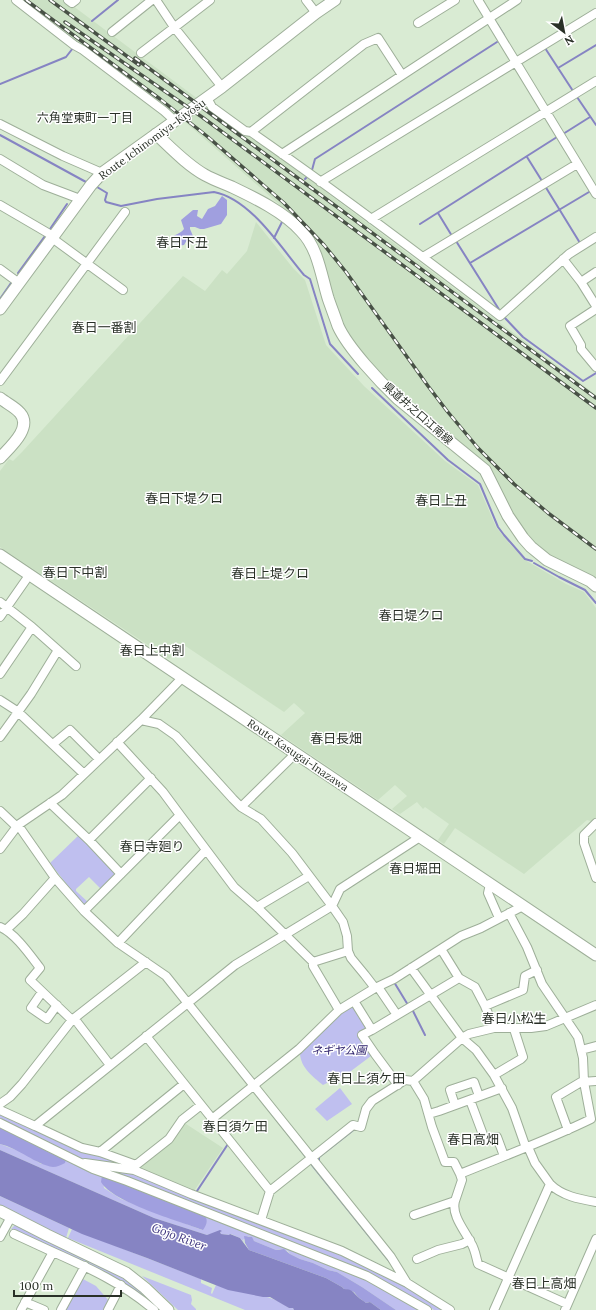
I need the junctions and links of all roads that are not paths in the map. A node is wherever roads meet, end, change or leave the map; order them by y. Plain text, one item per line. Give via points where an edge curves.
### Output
1 (16, 0) edge
2 (68, 0) edge
3 (76, 0) edge
4 (152, 0) edge
5 (156, 0) edge
6 (210, 0) edge
7 (306, 0) edge
8 (335, 0) edge
9 (455, 0) edge
10 (478, 0) edge
11 (517, 0) edge
12 (316, 13) junction
13 (596, 13) edge
14 (490, 18) junction
15 (418, 23) dead end
16 (174, 27) junction
17 (112, 32) dead end
18 (141, 53) dead end
19 (516, 62) junction
20 (402, 75) junction
21 (596, 82) edge
22 (222, 87) junction
23 (207, 98) junction
24 (545, 112) junction
25 (175, 121) junction
26 (0, 124) edge
27 (251, 132) junction
28 (156, 134) junction
29 (282, 154) junction
30 (0, 160) edge
31 (577, 164) junction
32 (102, 173) junction
33 (320, 182) junction
34 (596, 194) edge
35 (80, 199) junction
36 (0, 205) edge
37 (125, 212) dead end
38 (371, 218) junction
39 (52, 237) junction
40 (596, 237) edge
41 (423, 257) junction
42 (563, 259) junction
43 (86, 263) junction
44 (0, 270) edge
45 (596, 272) edge
46 (19, 282) junction
47 (581, 282) junction
48 (123, 290) dead end
49 (596, 306) edge
50 (0, 309) edge
51 (596, 309) edge
52 (596, 367) edge
53 (0, 381) edge
54 (0, 398) edge
55 (0, 458) edge
56 (0, 556) edge
57 (30, 574) junction
58 (596, 586) edge
59 (0, 602) edge
60 (6, 609) junction
61 (0, 617) edge
62 (32, 627) junction
63 (58, 650) junction
64 (76, 666) dead end
65 (0, 674) edge
66 (182, 678) junction
67 (0, 700) edge
68 (17, 711) junction
69 (142, 720) junction
70 (0, 737) edge
71 (117, 742) junction
72 (53, 744) junction
73 (296, 753) junction
74 (100, 759) junction
75 (84, 774) junction
76 (151, 778) junction
77 (50, 804) junction
78 (241, 806) junction
79 (0, 811) edge
80 (180, 815) junction
81 (596, 822) edge
82 (18, 826) junction
83 (420, 837) junction
84 (89, 840) junction
85 (0, 849) edge
86 (206, 850) junction
87 (121, 874) junction
88 (309, 876) junction
89 (55, 878) junction
90 (596, 878) edge
91 (490, 884) junction
92 (332, 906) junction
93 (522, 906) junction
94 (257, 907) junction
95 (84, 911) junction
96 (509, 913) junction
97 (499, 918) junction
98 (3, 928) edge
99 (285, 934) junction
100 (118, 943) junction
101 (441, 949) junction
102 (348, 951) junction
103 (596, 955) edge
104 (146, 962) junction
105 (313, 962) junction
106 (411, 968) junction
107 (537, 970) junction
108 (459, 978) junction
109 (376, 987) junction
110 (42, 992) junction
111 (431, 995) junction
112 (354, 1001) junction
113 (188, 1003) junction
114 (57, 1005) junction
115 (596, 1005) edge
116 (485, 1006) junction
117 (339, 1010) junction
118 (396, 1015) junction
119 (564, 1018) junction
120 (72, 1020) junction
121 (494, 1028) junction
122 (514, 1029) junction
123 (372, 1030) junction
124 (146, 1036) junction
125 (462, 1038) junction
126 (596, 1046) edge
127 (581, 1050) junction
128 (110, 1065) junction
129 (494, 1075) junction
130 (413, 1081) junction
131 (596, 1081) edge
132 (584, 1082) junction
133 (184, 1084) junction
134 (398, 1085) junction
135 (253, 1086) junction
136 (502, 1088) junction
137 (479, 1096) junction
138 (470, 1100) junction
139 (0, 1104) edge
140 (201, 1105) junction
141 (455, 1105) junction
142 (0, 1110) edge
143 (429, 1114) junction
144 (212, 1119) junction
145 (0, 1123) edge
146 (35, 1126) junction
147 (568, 1130) junction
148 (527, 1148) junction
149 (100, 1152) junction
150 (504, 1156) junction
151 (311, 1158) junction
152 (79, 1162) junction
153 (135, 1168) junction
154 (460, 1174) junction
155 (550, 1184) junction
156 (270, 1191) junction
157 (454, 1201) junction
158 (596, 1202) edge
159 (0, 1211) edge
160 (414, 1215) dead end
161 (11, 1216) junction
162 (261, 1220) junction
163 (14, 1234) dead end
164 (0, 1237) edge
165 (596, 1239) edge
166 (470, 1240) junction
167 (52, 1252) junction
168 (417, 1259) dead end
169 (85, 1266) junction
170 (508, 1277) junction
171 (407, 1283) junction
172 (121, 1285) junction
173 (26, 1302) junction
174 (566, 1307) edge
175 (21, 1310) edge
176 (44, 1310) edge
177 (61, 1310) edge
178 (108, 1310) edge
179 (154, 1310) edge
180 (168, 1310) edge
181 (427, 1310) edge
182 (450, 1310) edge
183 (494, 1310) edge

1 - 25 street
2 - 3 street via 72,3
4 - 17 street
5 - 16 street
6 - 16 street
7 - 12 street
8 - 12 main road, Route Ichinomiya-Kiyosu
9 - 15 street
10 - 14 street
11 - 14 street
12 - 22 main road, Route Ichinomiya-Kiyosu
13 - 19 street
14 - 19 street
14 - 20 street
16 - 18 street
16 - 22 street
19 - 24 street
19 - 33 street
20 - 27 street via 378,38 364,44
20 - 29 street
21 - 24 street
22 - 23 main road, Route Ichinomiya-Kiyosu
23 - 25 main road, Route Ichinomiya-Kiyosu
23 - 27 street via 212,107 245,131
24 - 31 street
24 - 38 street
25 - 28 main road, Route Ichinomiya-Kiyosu
26 - 32 street
27 - 29 street
28 - 32 main road, Route Ichinomiya-Kiyosu
28 - 58 main road, 県道井之口江南線 via 203,174 252,197 290,220 302,231 315,252 339,327 356,353 398,399 485,470 508,516 531,547 548,560
29 - 33 street
30 - 35 street via 43,185
31 - 34 street
31 - 41 street
32 - 35 main road, Route Ichinomiya-Kiyosu via 90,184
33 - 38 street
35 - 39 main road, Route Ichinomiya-Kiyosu
36 - 39 street
37 - 43 street
38 - 41 street
39 - 43 street
39 - 46 main road, Route Ichinomiya-Kiyosu
40 - 42 street
41 - 42 street via 500,316
42 - 47 street
43 - 48 street
43 - 53 street
44 - 46 street
45 - 47 street
46 - 50 main road, Route Ichinomiya-Kiyosu
47 - 49 street
51 - 52 street via 570,326 581,348
54 - 55 main road via 21,414 24,429
56 - 57 main road, Route Kasugai-Inazawa
57 - 60 street
57 - 66 main road, Route Kasugai-Inazawa
59 - 60 street
60 - 61 street
60 - 62 street
62 - 63 street
62 - 65 street
63 - 64 street
63 - 68 street via 31,694
66 - 69 street
66 - 73 main road, Route Kasugai-Inazawa
67 - 68 street
68 - 70 street
68 - 72 street
69 - 71 street
69 - 78 street via 159,724 176,736
71 - 74 street
71 - 76 street
72 - 74 street via 70,730
72 - 75 street
73 - 78 street
73 - 83 main road, Route Kasugai-Inazawa
74 - 75 street
75 - 77 street
76 - 80 street
76 - 84 street
77 - 82 street
77 - 84 street
78 - 88 street via 261,819
79 - 82 street
80 - 86 street
80 - 87 street
81 - 90 street via 584,835
82 - 85 street
82 - 89 street
83 - 91 main road, Route Kasugai-Inazawa
83 - 92 street via 340,890
84 - 87 street
86 - 94 street via 234,887
86 - 100 street
87 - 95 street
88 - 92 street
88 - 94 street
89 - 95 street
89 - 98 street via 23,914
91 - 93 main road, Route Kasugai-Inazawa
91 - 97 street via 488,893
92 - 99 street
92 - 102 street via 343,922
93 - 96 street
93 - 103 main road, Route Kasugai-Inazawa
94 - 99 street
95 - 100 street
96 - 97 street
96 - 107 street
97 - 101 street via 461,936
98 - 110 street via 40,968 30,980
99 - 105 street
99 - 113 street via 235,965
100 - 104 street
101 - 106 street
101 - 108 street
102 - 105 street
102 - 109 street via 350,958
104 - 113 street via 166,976
104 - 120 street
105 - 117 street
106 - 109 street
106 - 111 street
107 - 116 street via 525,976 523,990
107 - 119 street via 542,984
108 - 111 street
108 - 116 street via 475,987
109 - 112 street
109 - 118 street
110 - 114 street
110 - 114 street via 31,1008 46,1019
111 - 118 street
111 - 125 street
112 - 117 street
112 - 123 street
113 - 124 street
113 - 135 street
114 - 120 street
115 - 119 street
116 - 121 street
117 - 135 street via 299,1049
118 - 123 street
119 - 122 street via 546,1026
119 - 127 street via 578,1037
120 - 128 street via 77,1022
120 - 139 street via 22,1084
121 - 122 street
121 - 125 street
122 - 129 street via 523,1057
123 - 134 street via 362,1035
124 - 128 street
124 - 133 street
125 - 129 street via 476,1050
125 - 130 street
126 - 127 street
127 - 132 street
128 - 146 street
129 - 136 street
130 - 134 street via 405,1080
130 - 143 street via 424,1099
131 - 132 street
132 - 147 street via 591,1119
132 - 147 street via 556,1097
133 - 140 street
133 - 149 street
134 - 151 street via 372,1101 366,1109 362,1127 353,1125
135 - 144 street
135 - 151 street
136 - 137 street
136 - 148 street
137 - 138 street
137 - 141 street via 474,1082 450,1090
138 - 141 street
138 - 150 street via 485,1140 497,1137
140 - 144 street
140 - 153 street via 182,1120 169,1139
141 - 143 street
142 - 146 street
143 - 154 street via 445,1162 454,1162
144 - 156 street
145 - 152 street
146 - 149 street via 82,1148
147 - 148 street
148 - 150 street
148 - 155 street
149 - 153 street
150 - 154 street
151 - 156 street
151 - 171 street via 391,1258
152 - 153 street
152 - 181 street via 367,1276
153 - 162 street via 192,1194
154 - 157 street via 462,1180
155 - 158 street via 571,1197
155 - 170 street
156 - 162 street
157 - 160 street
157 - 166 street via 453,1207 461,1227
159 - 161 main road
161 - 164 street
161 - 180 main road via 126,1273
162 - 171 street via 342,1251
163 - 167 street
165 - 174 street
166 - 168 street
166 - 170 street via 478,1264
167 - 169 street
167 - 173 street
169 - 172 street
169 - 177 street
170 - 174 street
170 - 183 street
171 - 182 street
172 - 178 street
172 - 179 street
173 - 175 street
173 - 176 street

